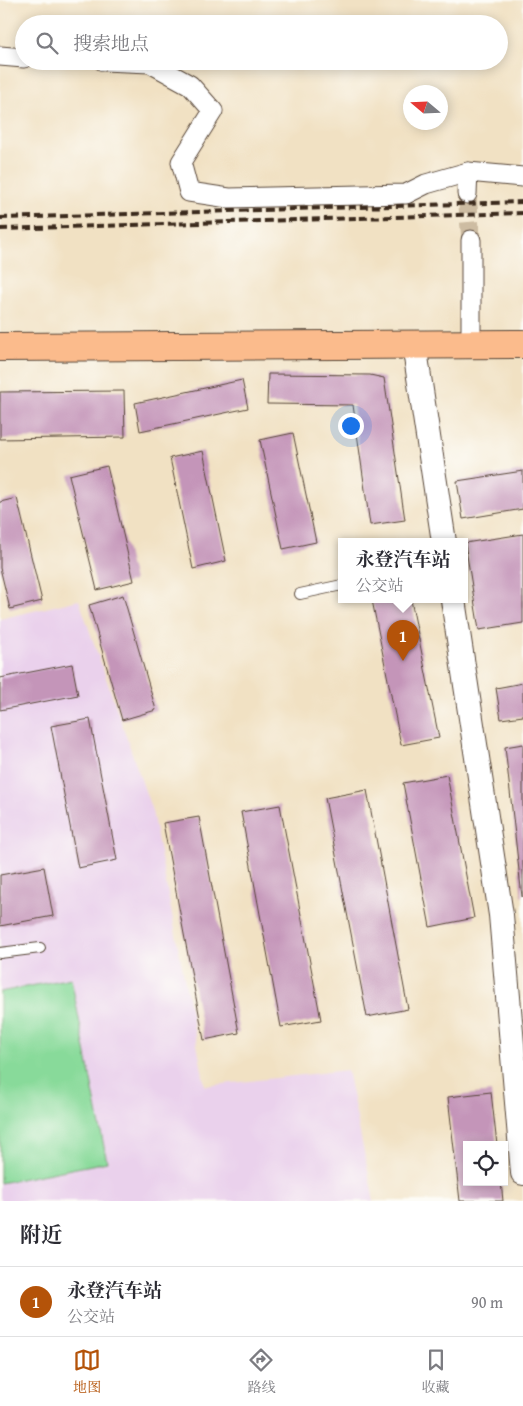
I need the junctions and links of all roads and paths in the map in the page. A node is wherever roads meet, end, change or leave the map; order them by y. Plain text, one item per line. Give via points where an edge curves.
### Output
1 (0, 56) edge
2 (15, 57) edge
3 (163, 70) edge
4 (468, 172) junction
5 (523, 177) edge
6 (467, 194) tunnel mouth
7 (471, 240) tunnel mouth
8 (414, 344) junction
9 (471, 344) junction
10 (523, 344) edge
11 (0, 347) edge
12 (443, 538) edge
13 (338, 586) edge
14 (300, 594) dead end
15 (453, 603) edge
16 (40, 948) dead end
17 (0, 953) edge
18 (523, 1173) edge

1 - 2 street
3 - 4 street via 190,85 213,111 181,162 189,192 229,198 406,194 426,184
4 - 5 street
4 - 6 street
7 - 9 street
8 - 9 main road
8 - 11 main road
8 - 12 street
9 - 10 main road
13 - 14 lane
15 - 18 street via 501,915
16 - 17 lane

